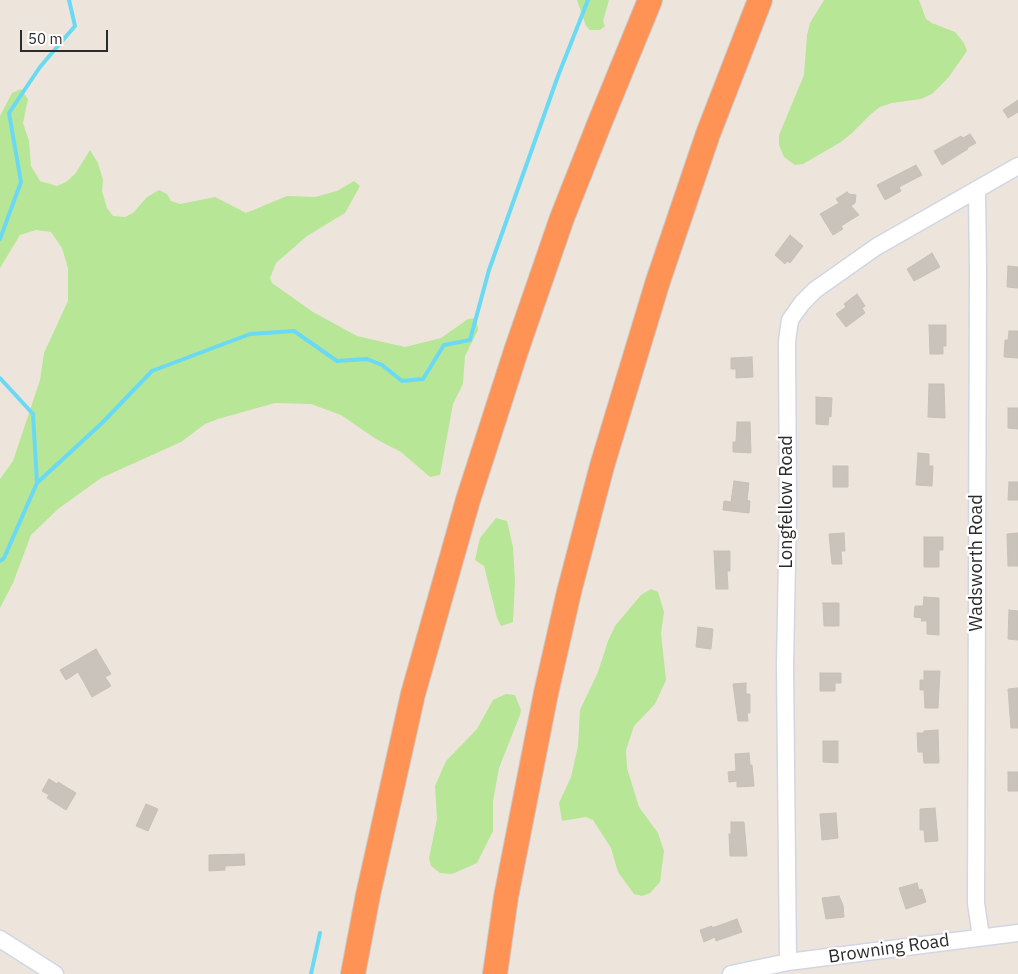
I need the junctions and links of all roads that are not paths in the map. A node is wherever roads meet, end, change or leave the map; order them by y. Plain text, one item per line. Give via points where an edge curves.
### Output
1 (650, 0) edge
2 (760, 0) edge
3 (1018, 166) edge
4 (977, 190) junction
5 (1018, 932) edge
6 (982, 936) junction
7 (1, 941) edge
8 (788, 962) junction
9 (55, 974) edge
10 (353, 974) edge
11 (494, 974) edge
12 (731, 974) edge

1 - 10 highway via 562,218 468,500 413,694
2 - 11 highway via 708,134 658,281 600,474 546,692
3 - 4 street, Longfellow Road
4 - 6 street, Wadsworth Road via 976,903
4 - 8 street, Longfellow Road via 876,247 819,286 792,316 789,325 785,666
5 - 6 street, Browning Road
6 - 8 street, Browning Road
7 - 9 street
8 - 12 street, Browning Road

